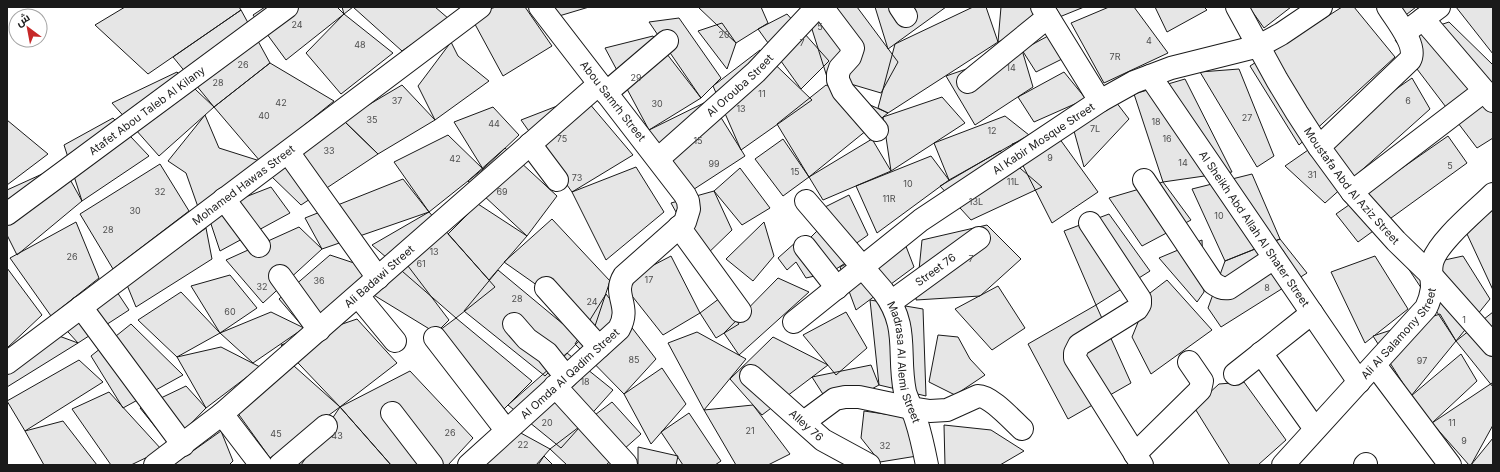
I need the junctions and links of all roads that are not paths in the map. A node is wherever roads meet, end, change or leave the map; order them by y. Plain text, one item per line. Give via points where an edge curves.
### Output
1 (287, 7) edge
2 (480, 7) edge
3 (540, 7) edge
4 (822, 7) edge
5 (1237, 7) edge
6 (1321, 7) edge
7 (1388, 7) edge
8 (805, 11) edge
9 (1045, 12) edge
10 (1431, 13) edge
11 (1404, 32) junction
12 (667, 41) dead end
13 (1259, 46) junction
14 (1150, 76) junction
15 (968, 82) dead end
16 (603, 88) junction
17 (1489, 96) edge
18 (1100, 101) junction
19 (877, 130) dead end
20 (530, 144) junction
21 (1319, 147) junction
22 (288, 152) junction
23 (658, 159) junction
24 (557, 180) dead end
25 (1144, 180) dead end
26 (1352, 192) junction
27 (1493, 194) edge
28 (685, 195) joint
29 (224, 199) junction
30 (806, 201) dead end
31 (7, 214) edge
32 (1090, 223) dead end
33 (679, 227) junction
34 (979, 238) dead end
35 (259, 246) dead end
36 (805, 247) dead end
37 (1274, 258) junction
38 (863, 267) junction
39 (1431, 275) junction
40 (280, 276) dead end
41 (378, 278) junction
42 (546, 288) dead end
43 (837, 288) junction
44 (358, 296) junction
45 (892, 302) junction
46 (81, 307) junction
47 (740, 311) dead end
48 (1312, 313) junction
49 (794, 322) dead end
50 (514, 324) dead end
51 (319, 330) junction
52 (435, 338) dead end
53 (395, 341) dead end
54 (1493, 345) edge
55 (599, 347) junction
56 (1261, 353) junction
57 (1189, 362) dead end
58 (7, 363) edge
59 (1375, 365) junction
60 (1235, 374) dead end
61 (751, 376) dead end
62 (561, 381) junction
63 (1359, 382) junction
64 (912, 408) junction
65 (392, 413) dead end
66 (222, 414) junction
67 (804, 422) junction
68 (326, 426) dead end
69 (1022, 429) dead end
70 (1315, 429) junction
71 (506, 430) junction
72 (183, 445) junction
73 (1138, 459) edge
74 (626, 464) dead end
75 (155, 465) edge
76 (261, 465) edge
77 (280, 465) edge
78 (432, 465) edge
79 (469, 465) edge
80 (869, 465) edge
81 (927, 465) edge
82 (1283, 465) edge
83 (1450, 465) edge

1 - 31 street, Atafet Abou Taleb Al Kilany
2 - 22 street, Mohamed Hawas Street
3 - 16 street, Abou Samrh Street
4 - 19 street via 853,48 852,54 840,68 840,86
5 - 13 street, Moustafa Abd Al Aziz Street
6 - 13 street, Al Kabir Mosque Street
7 - 11 street
8 - 23 street, Al Orouba Street via 756,72
9 - 15 street
9 - 18 street
10 - 11 street
10 - 17 street
11 - 21 street via 1413,50 1413,56
12 - 16 street, Ali Badawi Street
13 - 14 street, Al Kabir Mosque Street
13 - 21 street, Moustafa Abd Al Aziz Street
14 - 18 street, Al Kabir Mosque Street
14 - 37 street, Al Sheikh Abd Allah Al Shater Street
16 - 20 street, Ali Badawi Street
16 - 23 street, Abou Samrh Street
17 - 26 street
18 - 38 street, Al Kabir Mosque Street via 921,220
20 - 24 street
20 - 41 street, Ali Badawi Street
21 - 26 street, Moustafa Abd Al Aziz Street
22 - 29 street, Mohamed Hawas Street
22 - 41 street
23 - 28 street, Abou Samrh Street
25 - 37 street via 1218,287 1229,288
26 - 39 street, Moustafa Abd Al Aziz Street
27 - 39 street, Ali Al Salamony Street via 1437,251 1432,262
28 - 33 street, Al Omda Al Qadim Street via 689,209 685,222
29 - 35 street
29 - 46 street, Mohamed Hawas Street
30 - 38 street, Madrasa Al Alemi Street
32 - 73 street via 1140,298 1140,304 1137,310 1079,345 1075,358
33 - 47 street
33 - 55 street, Al Omda Al Qadim Street via 624,276 620,288 625,315 623,322
34 - 45 street, Street 76
36 - 43 street
37 - 48 street, Al Sheikh Abd Allah Al Shater Street
38 - 43 street, Al Kabir Mosque Street
38 - 45 street, Madrasa Al Alemi Street
39 - 54 street, Moustafa Abd Al Aziz Street
39 - 59 street, Ali Al Salamony Street via 1432,286 1426,308
40 - 51 street
41 - 44 street, Ali Badawi Street
42 - 55 street
43 - 49 street, Al Kabir Mosque Street
44 - 51 street, Ali Badawi Street
44 - 53 street
45 - 64 street, Madrasa Al Alemi Street via 900,326 903,379 908,403
46 - 58 street, Mohamed Hawas Street
46 - 72 street
48 - 56 street
48 - 63 street, Al Sheikh Abd Allah Al Shater Street
50 - 62 street via 527,339 547,353
51 - 66 street, Ali Badawi Street
52 - 71 street
55 - 62 street, Al Omda Al Qadim Street
56 - 60 street
56 - 70 street
57 - 73 street via 1202,381 1200,390
59 - 63 street, Ali Al Salamony Street
59 - 83 street
61 - 67 street, Alley 76
62 - 71 street, Al Omda Al Qadim Street
62 - 74 street
63 - 70 street, Ali Al Salamony Street
64 - 67 street via 845,396 835,399
64 - 69 street via 947,410 982,396
64 - 81 street, Madrasa Al Alemi Street
65 - 78 street
66 - 72 street, Ali Badawi Street
66 - 76 street
67 - 80 street, Alley 76 via 823,440
68 - 77 street
70 - 82 street, Ali Al Salamony Street
71 - 79 street, Al Omda Al Qadim Street
72 - 75 street, Ali Badawi Street

